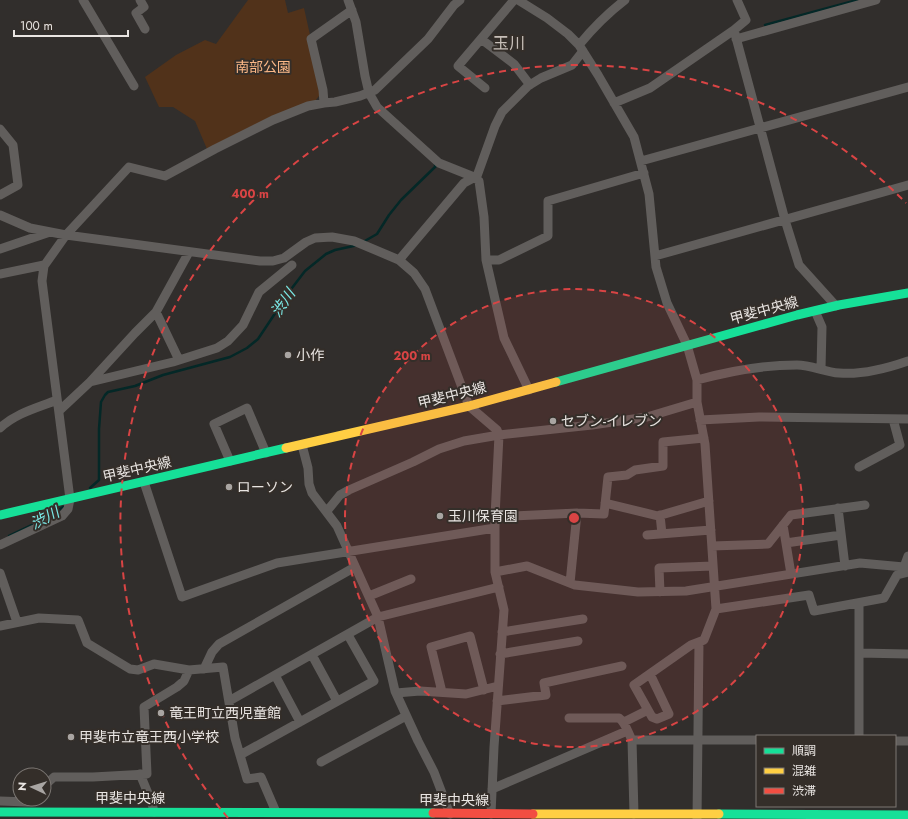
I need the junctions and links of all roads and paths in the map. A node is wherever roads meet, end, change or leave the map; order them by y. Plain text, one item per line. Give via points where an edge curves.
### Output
1 (84, 0) edge
2 (140, 0) edge
3 (460, 0) edge
4 (514, 0) edge
5 (518, 0) edge
6 (625, 0) edge
7 (737, 0) edge
8 (876, 0) edge
9 (350, 3) edge
10 (145, 29) dead end
11 (735, 35) junction
12 (481, 39) junction
13 (581, 48) junction
14 (530, 85) junction
15 (134, 86) dead end
16 (908, 87) edge
17 (485, 88) dead end
18 (369, 93) junction
19 (324, 102) junction
20 (614, 103) junction
21 (760, 128) junction
22 (0, 129) edge
23 (641, 161) junction
24 (644, 173) junction
25 (474, 177) junction
26 (908, 185) edge
27 (0, 195) edge
28 (0, 215) edge
29 (785, 220) junction
30 (51, 232) junction
31 (66, 235) junction
32 (0, 249) edge
33 (189, 252) junction
34 (655, 256) junction
35 (399, 260) junction
36 (486, 260) junction
37 (44, 265) junction
38 (292, 265) dead end
39 (0, 274) edge
40 (908, 293) edge
41 (836, 306) junction
42 (815, 311) junction
43 (156, 312) junction
44 (687, 345) junction
45 (179, 360) junction
46 (908, 361) edge
47 (821, 369) junction
48 (696, 380) junction
49 (90, 382) junction
50 (529, 390) junction
51 (57, 400) junction
52 (697, 402) junction
53 (468, 406) junction
54 (59, 411) junction
55 (893, 419) junction
56 (908, 419) edge
57 (700, 420) junction
58 (0, 428) edge
59 (499, 436) junction
60 (704, 438) junction
61 (302, 445) junction
62 (266, 453) junction
63 (230, 462) junction
64 (859, 467) dead end
65 (144, 482) junction
66 (70, 499) junction
67 (709, 501) junction
68 (605, 503) junction
69 (865, 505) dead end
70 (838, 508) junction
71 (327, 511) junction
72 (577, 513) junction
73 (0, 515) edge
74 (660, 515) junction
75 (495, 517) junction
76 (783, 525) junction
77 (495, 528) junction
78 (711, 530) junction
79 (662, 534) junction
80 (646, 535) dead end
81 (841, 535) junction
82 (786, 544) junction
83 (0, 545) edge
84 (712, 546) junction
85 (348, 551) junction
86 (908, 556) edge
87 (713, 566) junction
88 (845, 566) junction
89 (355, 567) junction
90 (905, 570) edge
91 (496, 572) junction
92 (0, 573) edge
93 (791, 574) junction
94 (411, 579) dead end
95 (570, 583) junction
96 (714, 586) junction
97 (499, 587) junction
98 (660, 592) junction
99 (3, 594) edge
100 (369, 596) junction
101 (859, 603) junction
102 (716, 609) junction
103 (378, 617) junction
104 (584, 619) dead end
105 (17, 622) junction
106 (0, 626) edge
107 (502, 632) junction
108 (348, 634) junction
109 (578, 641) dead end
110 (699, 642) junction
111 (859, 653) junction
112 (500, 654) junction
113 (908, 654) edge
114 (312, 655) junction
115 (622, 666) dead end
116 (204, 669) junction
117 (189, 670) junction
118 (650, 674) junction
119 (275, 675) junction
120 (498, 686) junction
121 (484, 690) junction
122 (442, 692) junction
123 (396, 693) junction
124 (229, 701) junction
125 (337, 701) junction
126 (497, 701) junction
127 (648, 710) junction
128 (406, 716) junction
129 (569, 718) dead end
130 (300, 722) junction
131 (626, 726) junction
132 (859, 735) edge
133 (632, 740) junction
134 (698, 740) junction
135 (756, 740) edge
136 (896, 741) edge
137 (908, 741) edge
138 (240, 755) junction
139 (321, 762) dead end
140 (140, 774) junction
141 (52, 779) edge
142 (492, 789) junction
143 (0, 801) edge
144 (12, 801) edge
145 (777, 810) edge
146 (0, 812) edge
147 (858, 813) edge
148 (26, 814) edge
149 (157, 814) edge
150 (450, 814) junction
151 (491, 814) junction
152 (634, 814) junction
153 (280, 815) edge
154 (908, 815) edge
155 (251, 816) edge
156 (307, 816) edge
157 (697, 817) edge

1 - 15 street
2 - 10 street via 144,7 136,13
3 - 18 street via 428,39 382,84
4 - 12 street
5 - 13 street via 568,34
6 - 13 street via 605,16
7 - 11 street via 746,20
8 - 11 street
9 - 18 street
9 - 19 street via 311,39
11 - 20 street via 650,88
11 - 21 street
12 - 14 street via 514,64
12 - 17 street via 458,66
13 - 14 street via 572,65
13 - 20 street
14 - 25 street via 502,112 480,170
16 - 21 street
18 - 19 street via 335,102
18 - 25 street via 377,107 439,163
19 - 31 street via 274,120 165,176 130,167
20 - 23 street via 634,137
21 - 23 street
21 - 29 street
22 - 27 street via 13,145 18,185
23 - 24 street
24 - 34 street via 649,194
24 - 36 street via 548,201 548,236 499,260
25 - 35 street via 464,183
25 - 36 street via 479,181
26 - 29 street
28 - 30 street via 30,228
29 - 34 street
29 - 41 street via 799,265
30 - 31 street
30 - 32 street
31 - 33 street
31 - 37 street
33 - 35 street via 273,261 284,258 315,238 332,237 354,241
33 - 43 street
34 - 44 street via 667,303
35 - 53 street via 414,273 425,289
36 - 50 street via 504,338
37 - 39 street
37 - 51 street via 42,281
38 - 45 street via 259,292 243,325 228,341 217,348
40 - 41 main road, 甲斐中央線
41 - 42 main road, 甲斐中央線
42 - 44 main road, 甲斐中央線
42 - 47 street via 822,327
43 - 45 street
43 - 49 street
44 - 48 street
44 - 50 main road, 甲斐中央線
45 - 49 street
46 - 47 street via 852,373
47 - 48 street via 798,364 750,367
48 - 52 street
49 - 54 street
50 - 53 main road, 甲斐中央線
51 - 54 street
51 - 58 street via 19,414
52 - 57 street
52 - 59 street via 647,416
53 - 59 street via 497,430
53 - 61 main road, 甲斐中央線
54 - 66 street
55 - 56 street
55 - 57 street via 759,417
55 - 64 street via 900,445
57 - 60 street
59 - 71 street via 440,449 349,490 340,495
59 - 75 street
60 - 67 street
60 - 68 street via 663,442 663,466 608,477
61 - 62 main road, 甲斐中央線
61 - 71 street via 312,493
62 - 63 main road, 甲斐中央線
62 - 63 street via 247,408 214,424
63 - 65 main road, 甲斐中央線
65 - 66 main road, 甲斐中央線
65 - 85 street via 182,597 277,563
66 - 73 main road, 甲斐中央線
66 - 83 street via 68,509 62,516
67 - 74 street
67 - 78 street
68 - 72 street via 604,514
68 - 74 street
69 - 70 street
70 - 76 street via 791,515
70 - 81 street
71 - 85 street
72 - 75 street
72 - 95 street
74 - 79 street
75 - 77 street
76 - 82 street
76 - 84 street via 768,544
77 - 85 street
77 - 91 street
78 - 79 street
78 - 84 street
79 - 80 street
81 - 82 street
81 - 88 street
82 - 93 street
84 - 87 street
85 - 89 street
86 - 90 street
87 - 96 street
87 - 98 street via 659,568
88 - 90 street via 860,563
88 - 93 street
89 - 100 street
89 - 116 street via 219,644
90 - 101 street via 897,575 884,598
91 - 95 street via 527,566
91 - 97 street
92 - 99 street
93 - 96 street
94 - 100 street
95 - 98 street via 638,592
96 - 98 street
96 - 102 street
97 - 103 street
97 - 107 street via 504,610
99 - 105 street
100 - 103 street
101 - 102 street via 814,610 810,595
101 - 111 street
102 - 110 street via 704,640
103 - 108 street
103 - 123 street
104 - 107 street
105 - 106 street
105 - 117 street via 39,618 78,620 87,643 130,669 138,670 154,664
107 - 112 street
108 - 114 street
108 - 125 street via 374,681
109 - 112 street
110 - 118 street
110 - 134 street
111 - 113 street
111 - 132 street
112 - 120 street
114 - 119 street
114 - 125 street
115 - 126 street via 544,683 546,695
116 - 117 street
116 - 124 street via 223,667
117 - 140 street via 184,681 177,687 144,707 147,774
118 - 127 street via 634,685
118 - 127 street via 669,714 657,719 652,718
119 - 124 street
119 - 130 street
120 - 121 street
120 - 126 street
121 - 122 street via 466,694
121 - 122 street via 470,636 431,647
122 - 123 street via 420,690
123 - 128 street
124 - 138 street
125 - 130 street
126 - 142 street
127 - 131 street
128 - 139 street
128 - 150 street via 434,772
129 - 131 street via 620,718
130 - 138 street
131 - 133 street
131 - 142 street
133 - 134 street
133 - 152 street
134 - 135 street
134 - 157 street
136 - 137 street
138 - 153 street via 247,779 261,777
140 - 141 street
140 - 149 street
142 - 151 street
143 - 144 street
145 - 147 main road, 甲斐中央線
145 - 157 main road, 甲斐中央線
146 - 148 main road, 甲斐中央線
147 - 154 main road, 甲斐中央線
148 - 149 main road, 甲斐中央線
149 - 155 main road, 甲斐中央線
150 - 151 main road, 甲斐中央線
150 - 156 main road, 甲斐中央線
151 - 152 main road, 甲斐中央線
152 - 157 main road, 甲斐中央線
153 - 155 main road, 甲斐中央線
153 - 156 main road, 甲斐中央線

